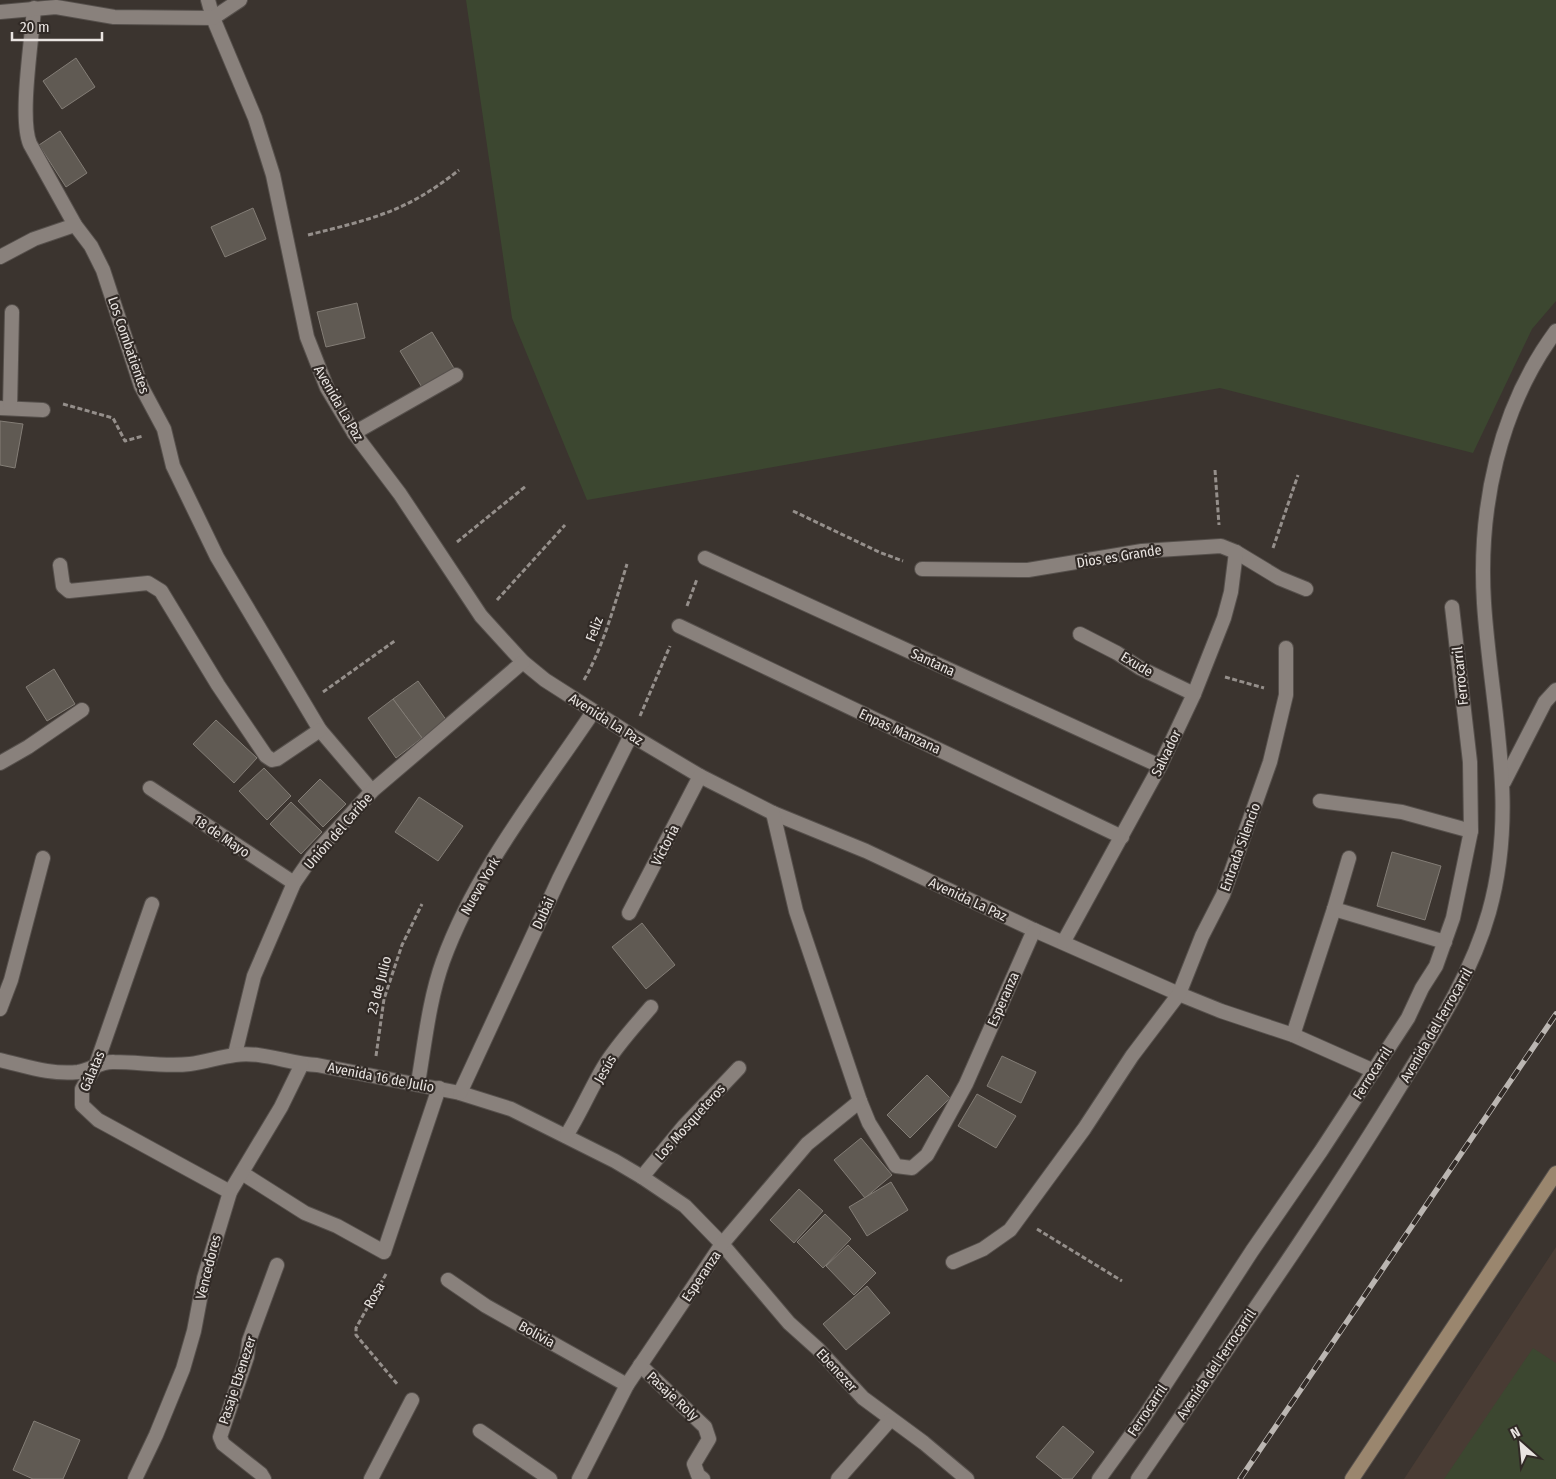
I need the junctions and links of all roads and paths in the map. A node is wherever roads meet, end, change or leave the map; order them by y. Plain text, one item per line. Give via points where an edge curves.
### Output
1 (208, 0) edge
2 (240, 0) edge
3 (41, 5) edge
4 (0, 12) edge
5 (213, 18) junction
6 (459, 170) dead end
7 (75, 225) junction
8 (288, 239) junction
9 (0, 257) edge
10 (12, 312) dead end
11 (1556, 331) edge
12 (456, 375) dead end
13 (5, 408) edge
14 (43, 410) joint
15 (164, 429) junction
16 (354, 432) junction
17 (1215, 470) dead end
18 (1298, 475) dead end
19 (526, 486) dead end
20 (793, 511) dead end
21 (564, 525) dead end
22 (1220, 546) junction
23 (1236, 552) junction
24 (440, 558) junction
25 (705, 558) dead end
26 (627, 564) dead end
27 (60, 565) dead end
28 (922, 569) joint
29 (1264, 570) junction
30 (1306, 589) dead end
31 (1452, 607) dead end
32 (481, 616) junction
33 (679, 626) dead end
34 (1080, 634) dead end
35 (396, 640) dead end
36 (1286, 648) dead end
37 (523, 662) junction
38 (1202, 671) junction
39 (1556, 690) edge
40 (1194, 694) junction
41 (1286, 695) junction
42 (574, 698) junction
43 (304, 705) junction
44 (82, 710) dead end
45 (593, 712) junction
46 (320, 730) junction
47 (631, 735) junction
48 (0, 763) edge
49 (1160, 766) junction
50 (700, 776) junction
51 (1503, 783) junction
52 (150, 788) dead end
53 (372, 791) junction
54 (1320, 801) dead end
55 (774, 813) junction
56 (1471, 832) junction
57 (1122, 837) junction
58 (43, 858) dead end
59 (1349, 858) dead end
60 (294, 883) junction
61 (152, 904) dead end
62 (422, 904) dead end
63 (1334, 909) junction
64 (629, 913) dead end
65 (1034, 930) junction
66 (1064, 942) junction
67 (1445, 942) junction
68 (1179, 994) junction
69 (651, 1007) dead end
70 (0, 1009) edge
71 (1293, 1035) junction
72 (235, 1054) junction
73 (0, 1060) edge
74 (302, 1064) junction
75 (96, 1065) junction
76 (740, 1068) dead end
77 (1374, 1071) junction
78 (373, 1076) junction
79 (418, 1083) junction
80 (439, 1088) junction
81 (460, 1092) junction
82 (860, 1101) junction
83 (566, 1136) junction
84 (242, 1173) junction
85 (1556, 1173) edge
86 (642, 1177) junction
87 (230, 1192) junction
88 (1020, 1217) junction
89 (722, 1244) junction
90 (384, 1252) junction
91 (953, 1262) dead end
92 (278, 1265) dead end
93 (448, 1280) dead end
94 (1122, 1281) dead end
95 (640, 1366) junction
96 (627, 1385) junction
97 (412, 1400) joint
98 (890, 1420) junction
99 (480, 1431) dead end
100 (135, 1479) edge
101 (264, 1479) edge
102 (371, 1479) edge
103 (550, 1479) edge
104 (579, 1479) edge
105 (703, 1479) edge
106 (838, 1479) edge
107 (967, 1479) edge
108 (1099, 1479) edge
109 (1138, 1479) edge
110 (1352, 1479) edge

1 - 5 street, Avenida La Paz
2 - 5 street
3 - 4 street
3 - 5 street via 114,17
3 - 7 street, Los Combatientes via 26,112 26,135
5 - 8 street, Avenida La Paz via 261,137
6 - 8 path via 419,198 388,213
7 - 9 street via 34,239
7 - 15 street, Los Combatientes via 103,270 140,386
8 - 16 street, Avenida La Paz via 315,363
10 - 13 street
11 - 51 street, Avenida del Ferrocarril via 1517,399 1504,431 1486,515 1482,565 1484,602
12 - 16 street
13 - 14 street
14 - 15 path via 65,403 110,416 114,418 124,441
15 - 43 street, Los Combatientes via 173,466 217,557
16 - 24 street, Avenida La Paz via 400,494
17 - 22 path
18 - 29 path
19 - 24 path
20 - 28 path
21 - 32 path
22 - 23 street, Dios es Grande
22 - 28 street, Dios es Grande via 1142,551 1028,570
23 - 29 street, Dios es Grande
23 - 38 street, Salvador via 1224,618
24 - 32 street, Avenida La Paz
25 - 49 street, Santana
26 - 42 path, Feliz via 593,662
27 - 46 street via 63,586 69,591 148,583 161,591 218,685 266,756 272,760
29 - 30 street, Dios es Grande
31 - 56 street, Ferrocarril via 1470,762
32 - 37 street, Avenida La Paz
33 - 57 street, Enpas Manzana
34 - 40 street, Exude
35 - 43 path
36 - 41 street, Entrada Silencio
37 - 42 street, Avenida La Paz
37 - 53 street, Unión del Caribe
38 - 40 street, Salvador
38 - 41 path
39 - 51 street via 1546,702
40 - 49 street, Salvador
41 - 68 street, Entrada Silencio via 1270,762 1243,840 1223,895 1202,936
42 - 45 street, Avenida La Paz
43 - 46 street, Los Combatientes
44 - 48 street
45 - 47 street, Avenida La Paz
45 - 79 street, Nueva York via 510,835 460,920 430,1006
46 - 53 street, Los Combatientes
47 - 50 street, Avenida La Paz
47 - 81 street, Dubái via 559,879
49 - 57 street, Salvador
50 - 55 street, Avenida La Paz
50 - 64 street, Victoria
51 - 109 street, Avenida del Ferrocarril via 1504,809 1496,884 1489,915 1454,999 1353,1163
52 - 60 street, 18 de Mayo
53 - 60 street, Unión del Caribe via 329,837
54 - 56 street via 1402,812
55 - 65 street, Avenida La Paz via 866,851
55 - 82 street, Esperanza via 796,911
56 - 67 street, Ferrocarril
57 - 66 street, Salvador
58 - 70 street
59 - 63 street
60 - 72 street, Unión del Caribe via 254,976
61 - 75 street, Gálatas
62 - 78 path, 23 de Julio via 402,944 384,998
63 - 67 street
63 - 71 street
65 - 66 street, Avenida La Paz
65 - 82 street, Esperanza via 966,1084 927,1155 919,1163 912,1168 896,1166 868,1123
66 - 68 street, Avenida La Paz
67 - 77 street, Ferrocarril via 1408,1018
68 - 71 street, Avenida La Paz
68 - 88 street, Entrada Silencio
69 - 83 street, Jesús via 603,1068
71 - 77 street, Avenida La Paz
72 - 74 street, Avenida 16 de Julio via 257,1054
72 - 75 street, Avenida 16 de Julio via 190,1064 162,1066 113,1061
73 - 75 street, Avenida 16 de Julio via 61,1073 81,1071
74 - 78 street, Avenida 16 de Julio
74 - 84 street, Vencedores
75 - 87 street, Gálatas via 82,1089 82,1105 88,1112
76 - 86 street, Los Mosqueteros via 684,1126
77 - 108 street, Ferrocarril
78 - 79 street, Avenida 16 de Julio
79 - 80 street, Avenida 16 de Julio
80 - 81 street, Avenida 16 de Julio
80 - 90 street
81 - 83 street, Avenida 16 de Julio via 511,1109
82 - 89 street, Esperanza via 800,1150
83 - 86 street, Avenida 16 de Julio
84 - 87 street, Vencedores
84 - 90 street via 306,1213
85 - 110 main road
86 - 89 street, Avenida 16 de Julio via 685,1206
87 - 100 street, Vencedores via 206,1270 194,1331 182,1369
88 - 91 street, Entrada Silencio via 994,1242
88 - 94 path
89 - 95 street, Esperanza
89 - 98 street, Ebenezer via 789,1323 863,1398
90 - 97 path, Rosa via 388,1266 386,1275 356,1328 356,1335
92 - 101 street, Pasaje Ebenezer via 249,1341 247,1357 220,1437
93 - 96 street, Bolivia via 486,1306
95 - 96 street, Esperanza
95 - 105 street, Pasaje Roly via 705,1427 709,1439 694,1464
96 - 104 street, Esperanza
97 - 102 street
98 - 106 street
98 - 107 street, Ebenezer
99 - 103 street

